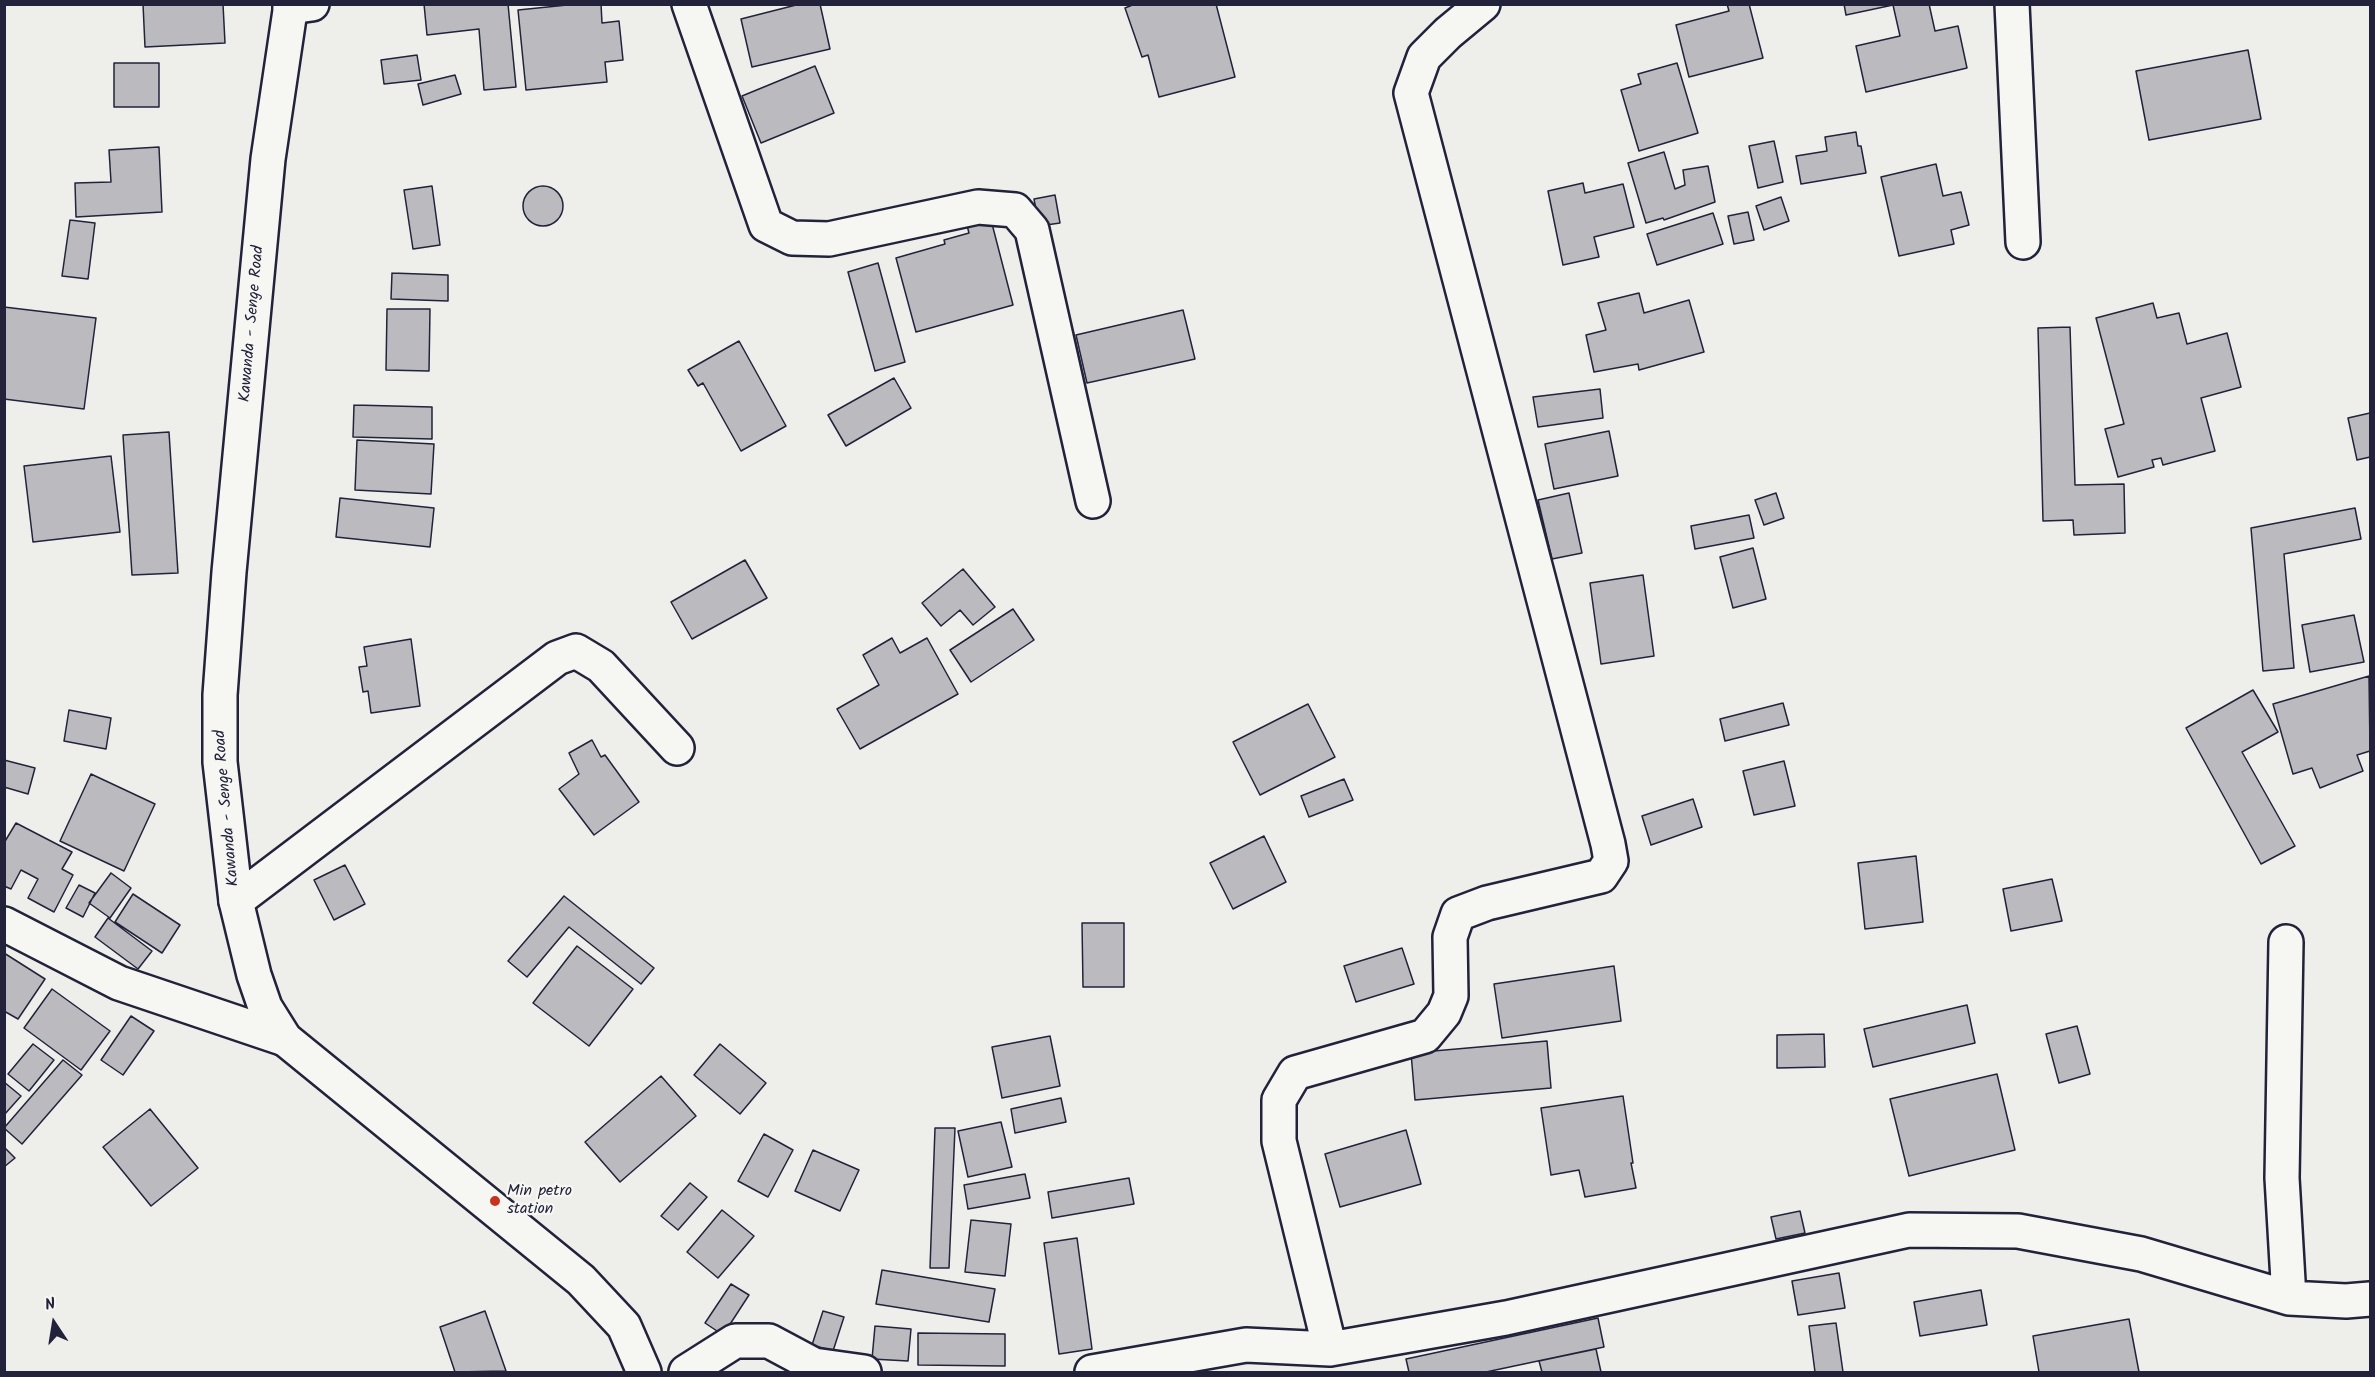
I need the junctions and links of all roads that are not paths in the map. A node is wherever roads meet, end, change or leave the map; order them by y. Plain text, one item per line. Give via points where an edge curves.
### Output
1 (689, 4) edge
2 (1483, 4) edge
3 (2012, 4) edge
4 (298, 6) edge
5 (2023, 243) dead end
6 (1093, 501) dead end
7 (677, 748) dead end
8 (236, 901) junction
9 (4, 924) edge
10 (2286, 942) dead end
11 (285, 1039) junction
12 (2289, 1298) junction
13 (2370, 1299) edge
14 (1330, 1349) junction
15 (644, 1372) edge
16 (686, 1372) edge
17 (864, 1372) edge
18 (1092, 1372) edge

1 - 6 street via 766,225 792,238 829,239 978,207 1015,210 1032,230
2 - 14 street via 1424,57 1411,93 1611,861 1601,876 1487,903 1458,914 1450,937 1451,996 1444,1013 1425,1036 1295,1073 1279,1100 1279,1140
3 - 5 street
4 - 8 street, Kawanda - Senge Road via 268,159 220,695 220,762
7 - 8 street via 601,666 576,651 557,658
8 - 11 street, Kawanda - Senge Road via 265,1007
9 - 11 street via 119,983
10 - 12 street via 2282,1178
11 - 15 street, Kawanda - Senge Road via 581,1280 624,1326
12 - 13 street
12 - 14 street via 2141,1254 2018,1231 1910,1230 1506,1318
14 - 18 street via 1246,1345
16 - 17 street via 735,1341 769,1341 814,1365

